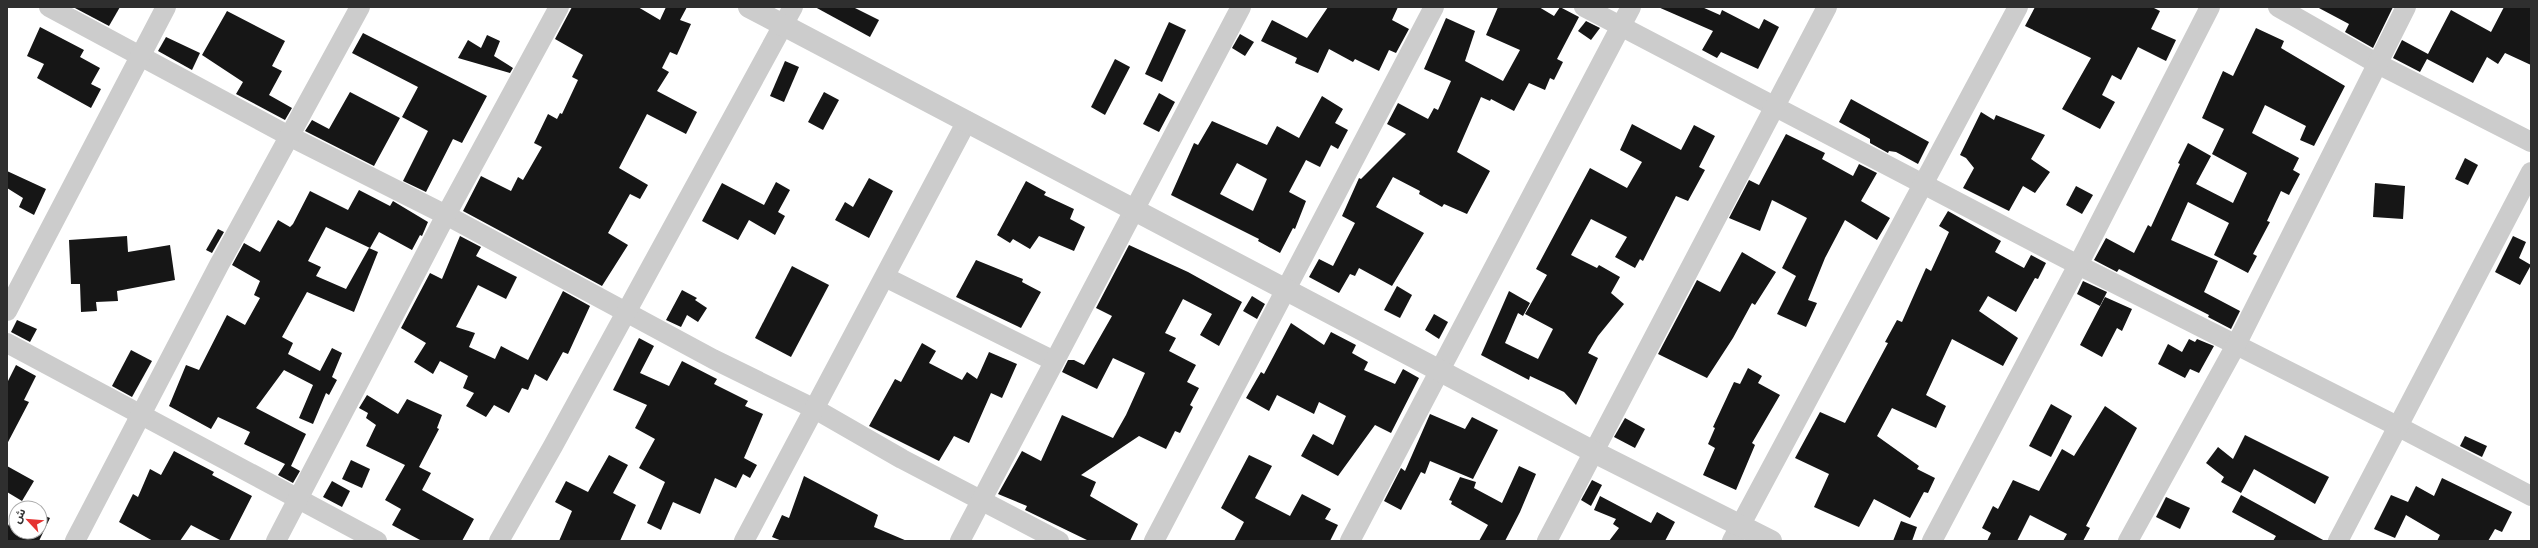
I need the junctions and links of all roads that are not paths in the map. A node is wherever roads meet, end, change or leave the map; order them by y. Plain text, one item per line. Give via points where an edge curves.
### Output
1 (49, 7) edge
2 (166, 7) edge
3 (360, 7) edge
4 (559, 7) edge
5 (749, 7) edge
6 (1241, 7) edge
7 (1434, 7) edge
8 (1584, 7) edge
9 (1631, 7) edge
10 (1827, 7) edge
11 (2018, 7) edge
12 (2210, 7) edge
13 (2278, 7) edge
14 (2406, 7) edge
15 (788, 16) edge
16 (1621, 26) junction
17 (140, 56) junction
18 (2376, 63) junction
19 (1775, 108) junction
20 (967, 121) junction
21 (289, 136) junction
22 (2531, 142) edge
23 (2531, 172) edge
24 (1924, 185) junction
25 (1134, 209) junction
26 (446, 215) junction
27 (2078, 265) junction
28 (885, 277) junction
29 (1287, 290) junction
30 (7, 310) edge
31 (625, 311) junction
32 (7, 343) edge
33 (2236, 345) junction
34 (1054, 361) junction
35 (1439, 370) junction
36 (815, 409) junction
37 (140, 413) junction
38 (2399, 427) junction
39 (1594, 452) junction
40 (2531, 496) edge
41 (298, 500) junction
42 (980, 500) junction
43 (1736, 533) edge
44 (75, 541) edge
45 (276, 541) edge
46 (377, 541) edge
47 (498, 541) edge
48 (744, 541) edge
49 (960, 541) edge
50 (1059, 541) edge
51 (1154, 541) edge
52 (1350, 541) edge
53 (1547, 541) edge
54 (1771, 541) edge
55 (1932, 541) edge
56 (2128, 541) edge
57 (2338, 541) edge

1 - 17 street
2 - 17 street
3 - 21 street
4 - 26 street
5 - 15 street
6 - 25 street
7 - 29 street
8 - 16 street
9 - 16 street
10 - 19 street
11 - 24 street
12 - 27 street
13 - 18 street
14 - 18 street
15 - 20 street
15 - 31 street
16 - 19 street
16 - 35 street
17 - 21 street
17 - 30 street
18 - 22 street
18 - 33 street
19 - 24 street
19 - 39 street
20 - 25 street
20 - 28 street
21 - 26 street
21 - 37 street
23 - 38 street
24 - 27 street
24 - 43 street
25 - 29 street
25 - 34 street
26 - 31 street
26 - 41 street
27 - 33 street
27 - 55 street
28 - 34 street
28 - 36 street
29 - 35 street
29 - 51 street
31 - 36 street via 713,359
31 - 47 street via 553,446
32 - 37 street
33 - 38 street
33 - 56 street
34 - 42 street
35 - 39 street
35 - 52 street
36 - 42 street
36 - 48 street
37 - 41 street
37 - 44 street
38 - 40 street
38 - 57 street
39 - 43 street
39 - 53 street
41 - 45 street
41 - 46 street
42 - 49 street
42 - 50 street
43 - 54 street

